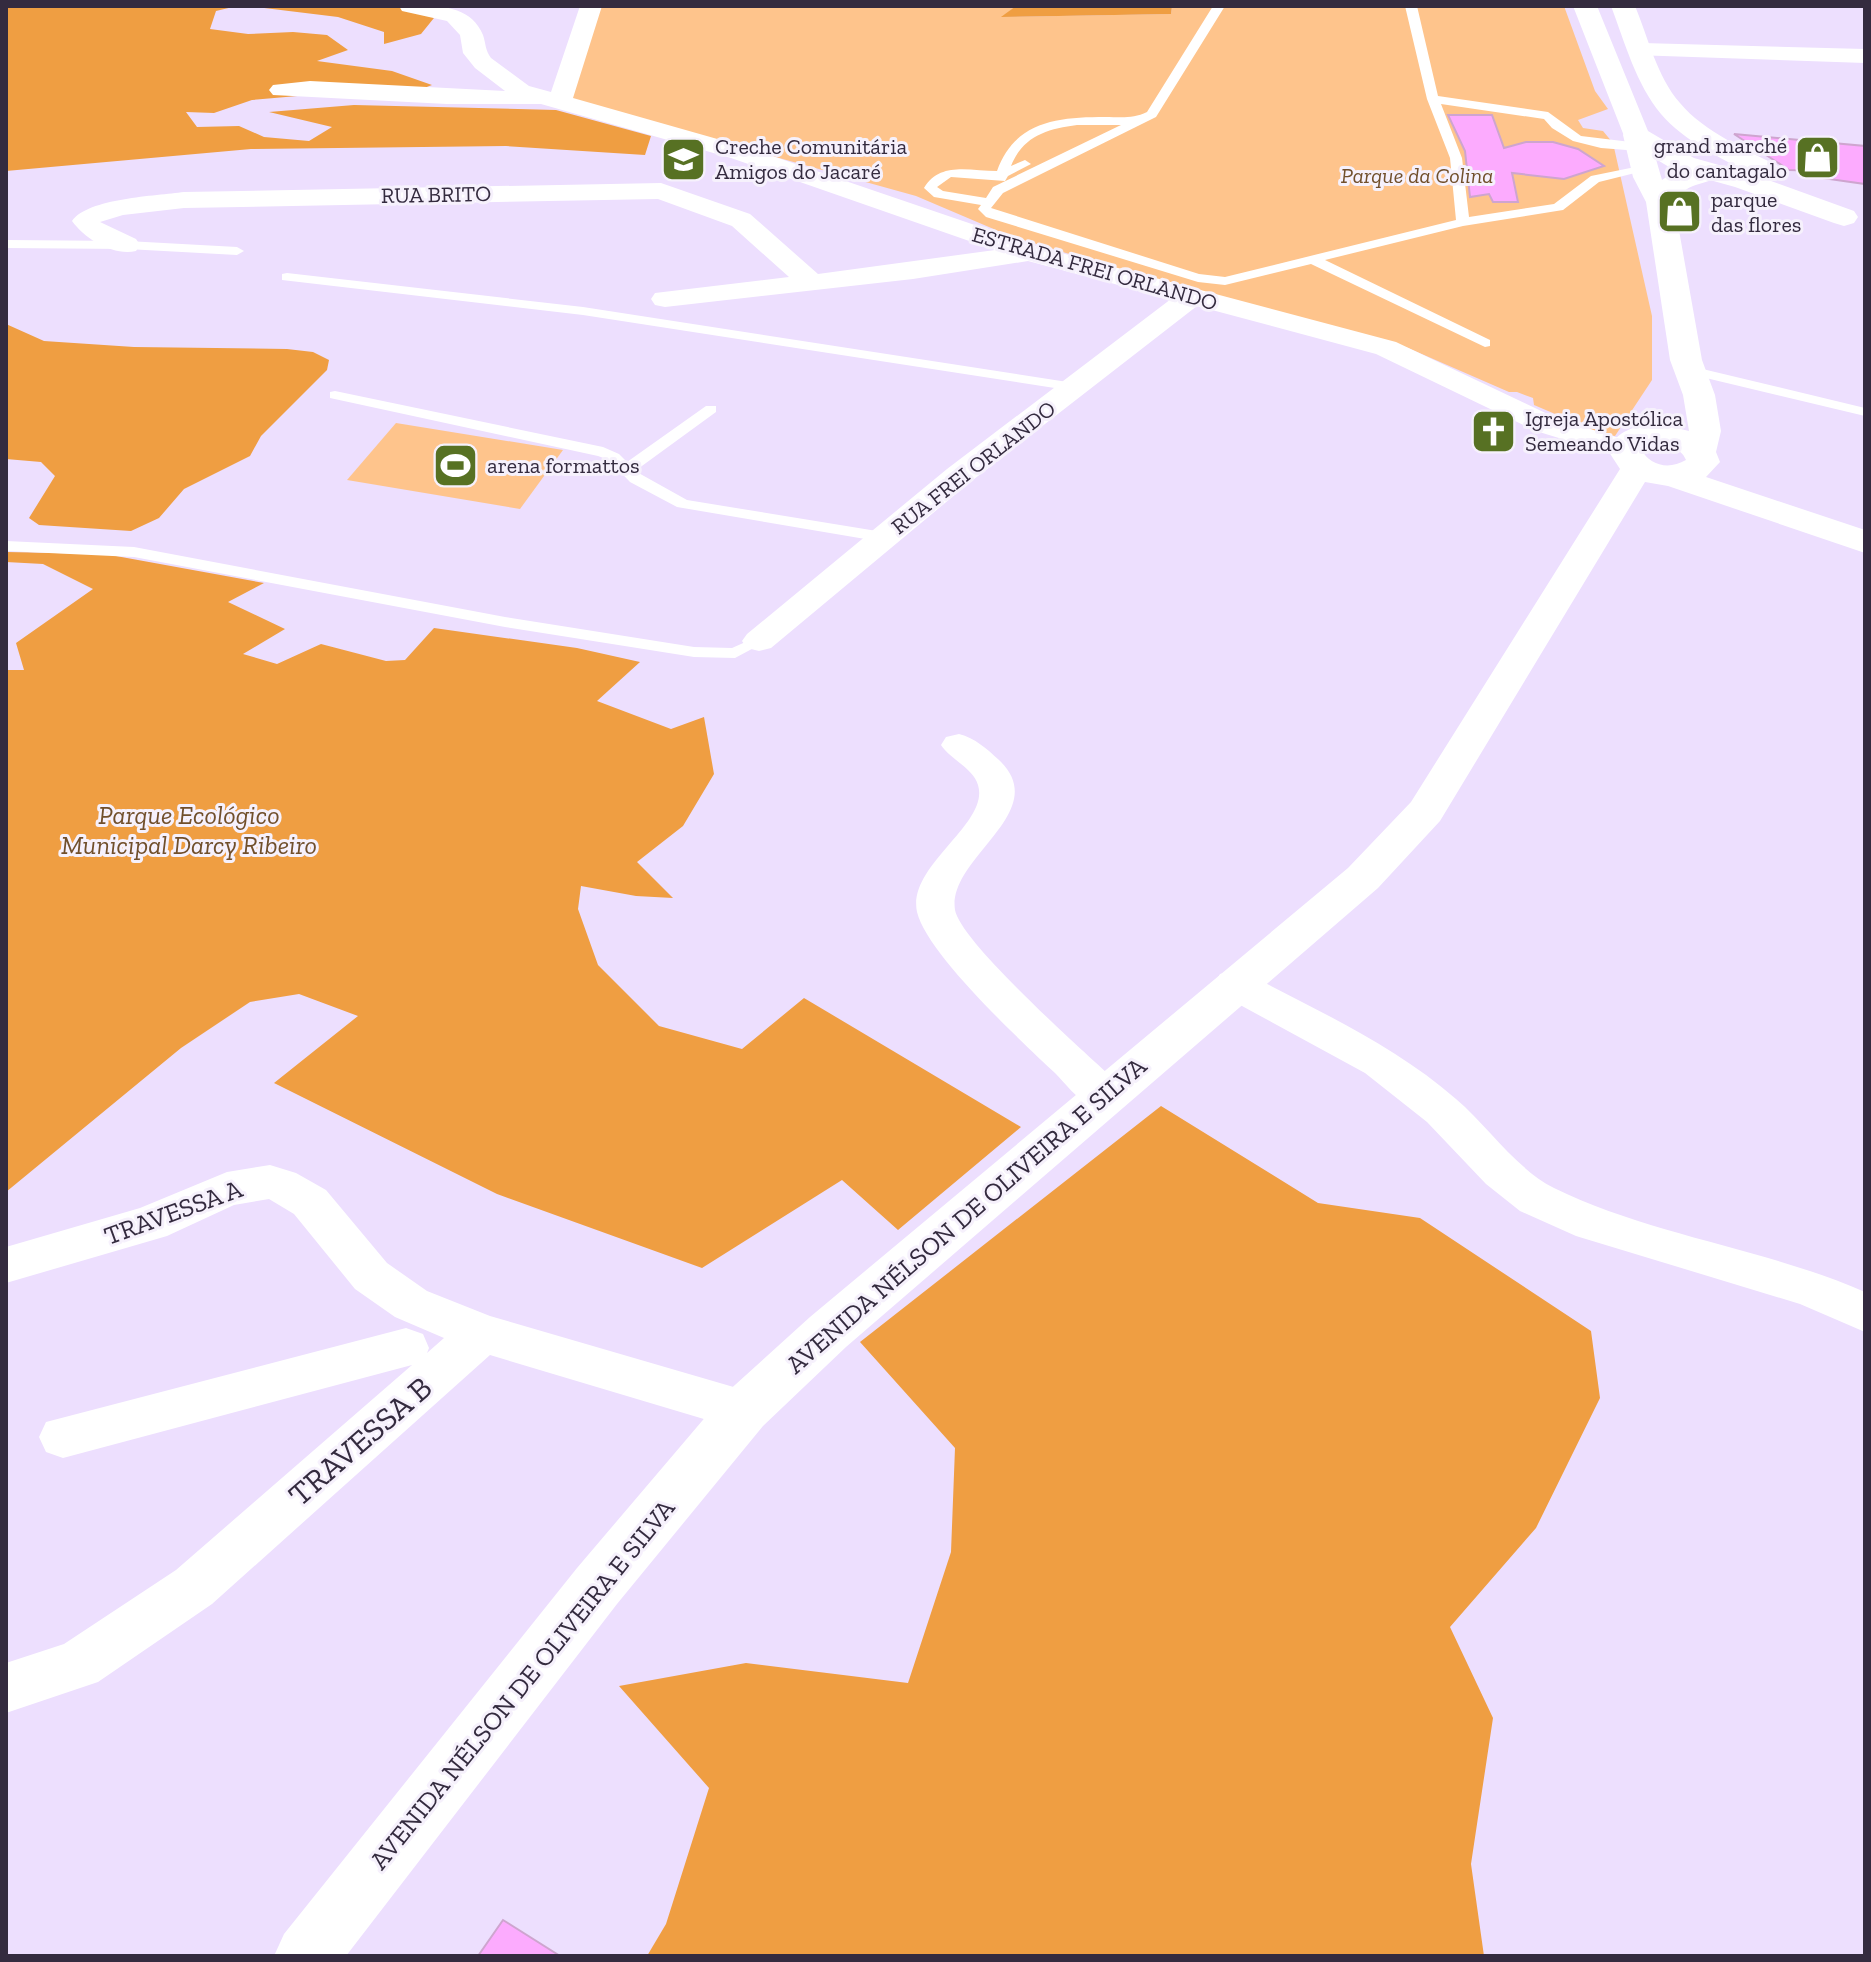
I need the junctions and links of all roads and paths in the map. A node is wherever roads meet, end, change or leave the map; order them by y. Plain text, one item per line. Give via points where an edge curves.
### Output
1 (410, 6) edge
2 (591, 6) edge
3 (1219, 6) edge
4 (1411, 6) edge
5 (1585, 6) edge
6 (1623, 6) edge
7 (1642, 50) junction
8 (1865, 56) edge
9 (281, 90) dead end
10 (1433, 99) junction
11 (552, 100) junction
12 (1671, 110) junction
13 (1115, 121) junction
14 (1143, 121) junction
15 (1637, 142) junction
16 (740, 153) junction
17 (1735, 155) junction
18 (1708, 172) junction
19 (1002, 174) junction
20 (998, 190) junction
21 (661, 191) junction
22 (987, 202) junction
23 (1660, 202) junction
24 (1463, 222) junction
25 (1854, 223) edge
26 (6, 244) edge
27 (127, 245) junction
28 (237, 251) dead end
29 (1030, 253) junction
30 (1314, 260) junction
31 (287, 277) dead end
32 (812, 283) junction
33 (1191, 297) junction
34 (665, 299) dead end
35 (1485, 343) dead end
36 (1676, 382) junction
37 (1074, 387) junction
38 (335, 395) dead end
39 (711, 409) dead end
40 (1865, 412) edge
41 (1700, 452) junction
42 (1641, 465) junction
43 (625, 471) junction
44 (1777, 511) junction
45 (883, 537) junction
46 (1865, 542) edge
47 (6, 546) edge
48 (759, 641) joint
49 (959, 745) dead end
50 (1234, 984) junction
51 (1104, 1095) junction
52 (6, 1265) edge
53 (1865, 1313) edge
54 (408, 1326) junction
55 (482, 1333) junction
56 (400, 1405) junction
57 (744, 1410) junction
58 (63, 1437) dead end
59 (6, 1688) edge
60 (306, 1956) edge

1 - 11 street via 455,16 471,34 483,63 521,91
2 - 11 street
3 - 14 lane
4 - 10 lane
5 - 15 street
6 - 7 street
7 - 8 street
7 - 12 street
9 - 11 street
10 - 15 lane via 1548,116 1557,129 1582,141
10 - 24 lane via 1456,158
11 - 16 street, ESTRADA FREI ORLANDO
12 - 15 street
12 - 17 street
13 - 14 lane
13 - 19 lane
13 - 19 lane via 1070,123 1023,138
14 - 20 lane
15 - 18 street
15 - 23 street
15 - 24 lane via 1558,207
16 - 21 street
16 - 29 street, ESTRADA FREI ORLANDO
17 - 18 street via 1737,166
17 - 25 street via 1803,189
18 - 23 street via 1668,186
18 - 25 street
19 - 20 lane
19 - 22 lane via 937,177 930,188
20 - 22 lane
21 - 27 street, RUA BRITO via 184,200 120,208 85,221 93,231
21 - 32 street, RUA BRITO via 741,220
22 - 30 lane via 984,209 991,214 1198,278 1241,279
23 - 36 street
24 - 30 lane
26 - 27 lane
27 - 28 lane
29 - 32 street
29 - 33 street, ESTRADA FREI ORLANDO
30 - 35 lane
31 - 37 lane via 480,295
32 - 34 street
33 - 37 street, RUA FREI ORLANDO
33 - 42 street, ESTRADA FREI ORLANDO via 1386,348
36 - 40 lane
36 - 41 street via 1699,395 1705,431
36 - 42 street, AVENIDA NÉLSON DE OLIVEIRA E SILVA
37 - 45 street, RUA FREI ORLANDO
38 - 43 lane via 587,447 614,457
39 - 43 lane
41 - 42 street via 1672,436
41 - 42 street via 1703,462 1698,469
41 - 44 street
42 - 44 street via 1747,506
42 - 50 street, AVENIDA NÉLSON DE OLIVEIRA E SILVA via 1426,811 1363,878
43 - 45 lane via 683,504
44 - 46 street
45 - 48 street, RUA FREI ORLANDO
47 - 48 lane via 134,552 694,652 735,653
49 - 51 street via 992,775 998,801 949,867 935,901 936,915 957,950
50 - 51 street, AVENIDA NÉLSON DE OLIVEIRA E SILVA
50 - 53 street via 1380,1062 1442,1111 1501,1172 1536,1199 1592,1223 1812,1289
51 - 57 street, AVENIDA NÉLSON DE OLIVEIRA E SILVA
52 - 54 street, TRAVESSA A via 151,1223 227,1189 270,1182 310,1202
54 - 55 street, TRAVESSA A
54 - 56 street
54 - 58 street
55 - 56 street, TRAVESSA B
55 - 57 street
56 - 59 street, TRAVESSA B via 194,1587 79,1664
57 - 60 street, AVENIDA NÉLSON DE OLIVEIRA E SILVA via 597,1586

